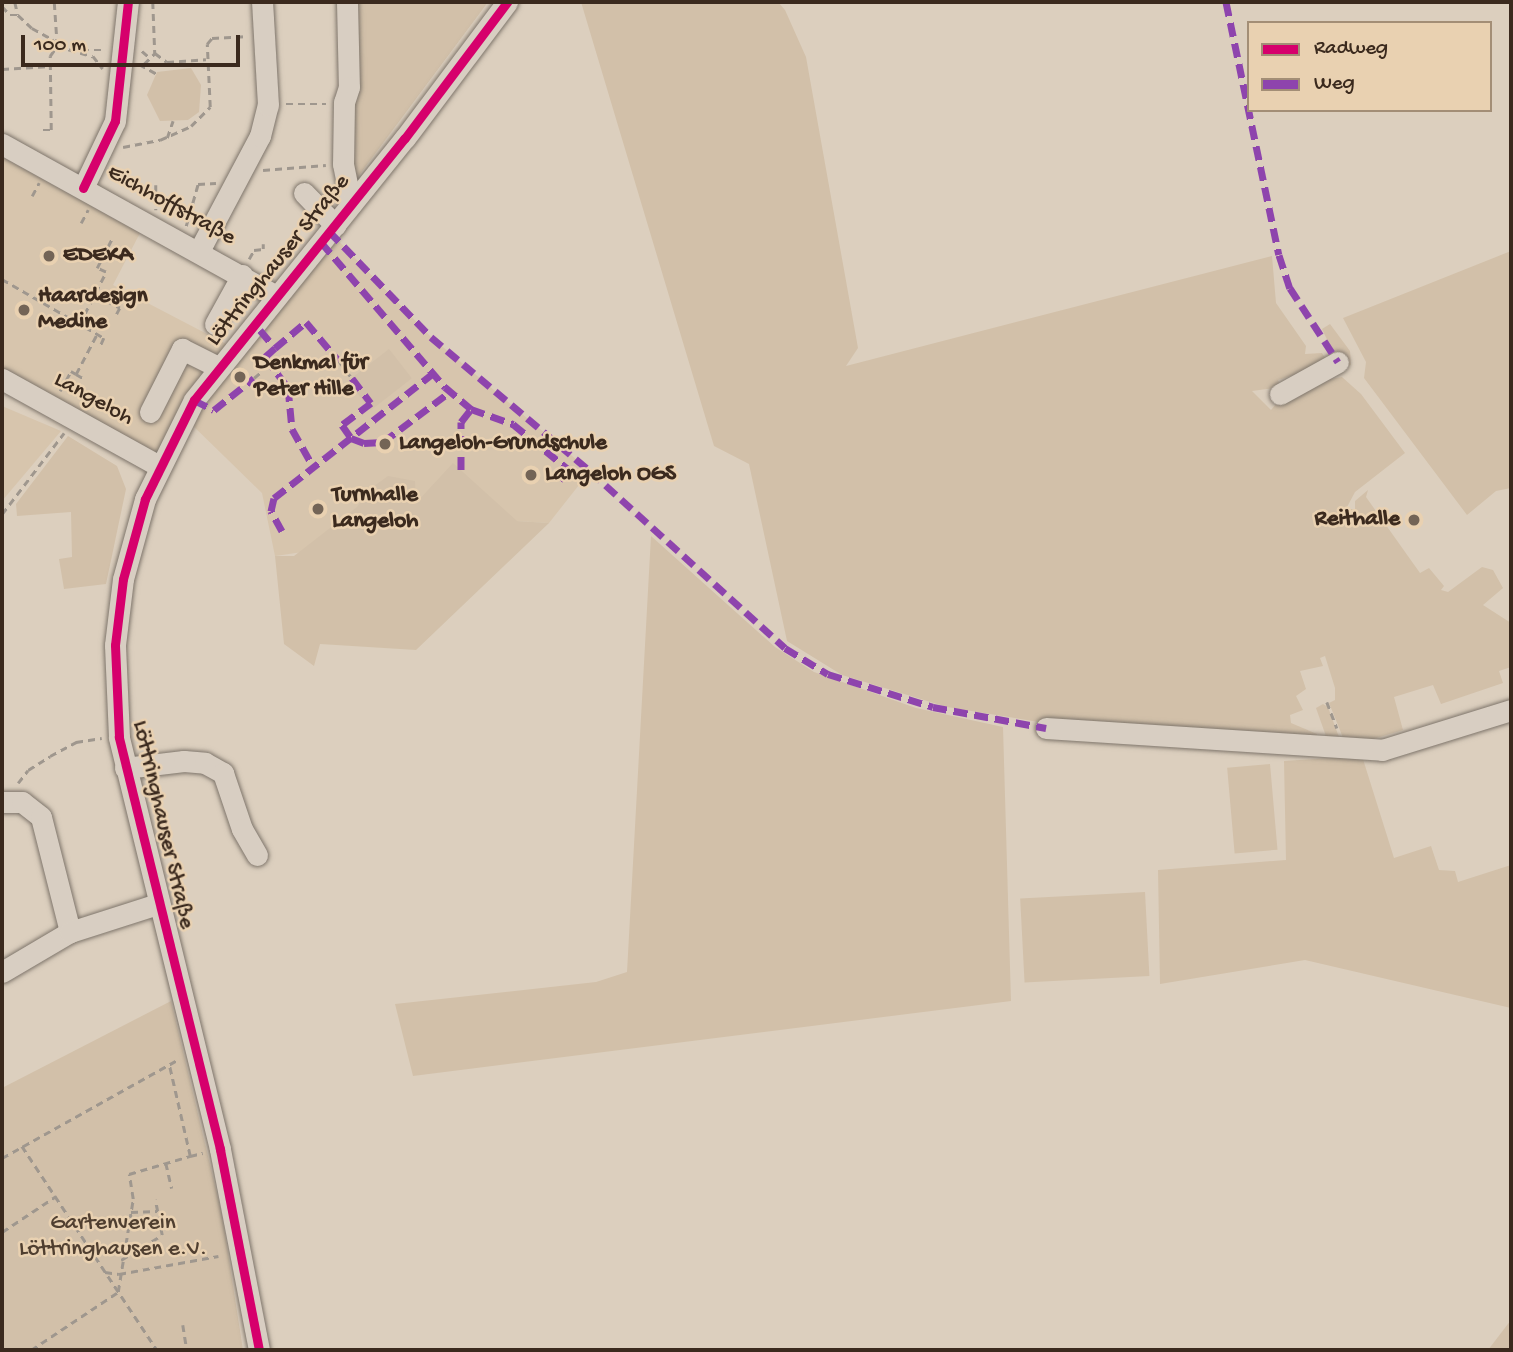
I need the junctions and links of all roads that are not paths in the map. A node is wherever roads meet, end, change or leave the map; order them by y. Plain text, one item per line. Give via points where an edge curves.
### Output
1 (128, 2) edge
2 (262, 2) edge
3 (347, 2) edge
4 (507, 2) edge
5 (2, 144) edge
6 (83, 188) junction
7 (304, 193) dead end
8 (351, 204) junction
9 (335, 225) junction
10 (199, 251) junction
11 (245, 269) junction
12 (276, 296) junction
13 (215, 324) dead end
14 (1338, 362) dead end
15 (218, 367) junction
16 (2, 379) edge
17 (1280, 394) dead end
18 (150, 412) dead end
19 (159, 466) junction
20 (1511, 710) edge
21 (1046, 728) dead end
22 (125, 768) junction
23 (4, 801) edge
24 (257, 855) dead end
25 (158, 904) junction
26 (70, 932) junction
27 (2, 972) edge
28 (259, 1350) edge

1 - 6 street via 115,121
2 - 10 street via 268,105 244,176
3 - 8 street via 349,87 344,102 343,164
4 - 8 street, Löttringhauser Straße
5 - 6 street, Eichhoffstraße
6 - 10 street, Eichhoffstraße
7 - 9 street
8 - 9 street, Löttringhauser Straße
9 - 12 street, Löttringhauser Straße
10 - 11 street, Eichhoffstraße
11 - 12 street, Eichhoffstraße
11 - 13 street
12 - 15 street, Löttringhauser Straße
14 - 17 street
15 - 18 street via 182,349
15 - 19 street, Löttringhauser Straße
16 - 19 street, Langeloh
19 - 22 street, Löttringhauser Straße via 123,579 115,645
20 - 21 street via 1382,750
22 - 24 street via 184,761 205,763 223,773 242,829
22 - 25 street, Löttringhauser Straße
23 - 26 street via 32,807 41,817
25 - 26 street
25 - 28 street, Löttringhauser Straße via 220,1149
26 - 27 street

